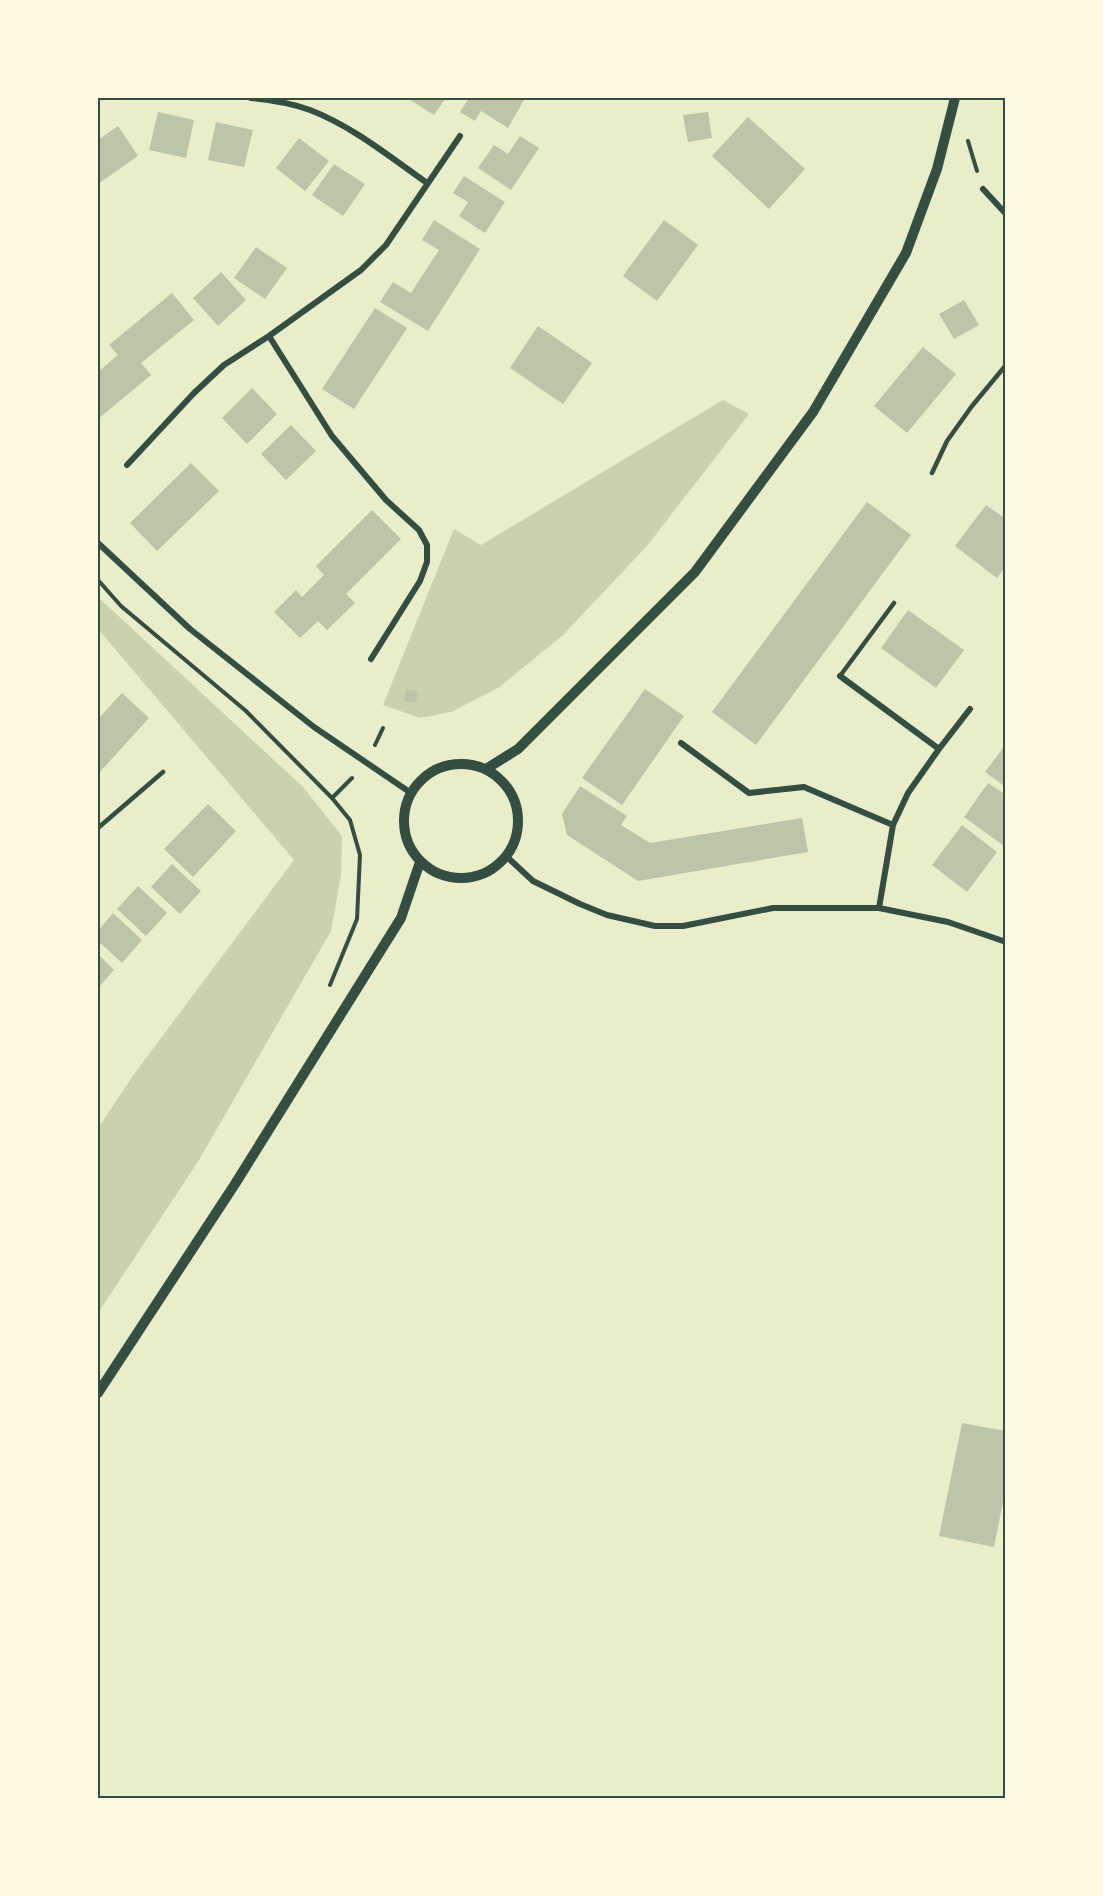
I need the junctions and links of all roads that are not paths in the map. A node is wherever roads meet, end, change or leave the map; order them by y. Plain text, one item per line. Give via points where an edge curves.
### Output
1 (251, 98) edge
2 (955, 98) edge
3 (460, 136) dead end
4 (427, 183) junction
5 (983, 189) dead end
6 (1005, 214) edge
7 (269, 336) junction
8 (1005, 365) edge
9 (127, 465) dead end
10 (932, 473) dead end
11 (98, 543) edge
12 (894, 603) dead end
13 (371, 659) dead end
14 (840, 676) joint
15 (970, 709) dead end
16 (681, 743) dead end
17 (939, 749) junction
18 (486, 769) junction
19 (164, 772) dead end
20 (411, 793) junction
21 (893, 825) junction
22 (98, 828) edge
23 (506, 855) junction
24 (420, 862) junction
25 (879, 908) junction
26 (1005, 942) edge
27 (98, 1393) edge

1 - 4 street via 279,101 334,121
2 - 18 street via 937,169 906,254 813,412 695,572 518,749
3 - 4 street
4 - 7 street via 386,245 361,270
5 - 6 street
7 - 9 street via 224,365
7 - 13 street via 332,436 386,500 418,530 427,545 427,562 420,581
8 - 10 lane via 947,441
11 - 20 street via 190,628 287,706
12 - 14 lane
14 - 17 street
15 - 17 street
16 - 21 street via 749,793 804,787
17 - 21 street via 908,793
18 - 20 street via 452,764 435,769
18 - 23 street via 500,779 516,807 518,824
19 - 22 lane
20 - 24 street via 404,811 404,829
21 - 25 street
23 - 24 street via 493,869 474,877 455,878
23 - 25 street via 533,881 580,904 655,926 683,926 773,908
24 - 27 street via 401,918 235,1184
25 - 26 street via 948,922

